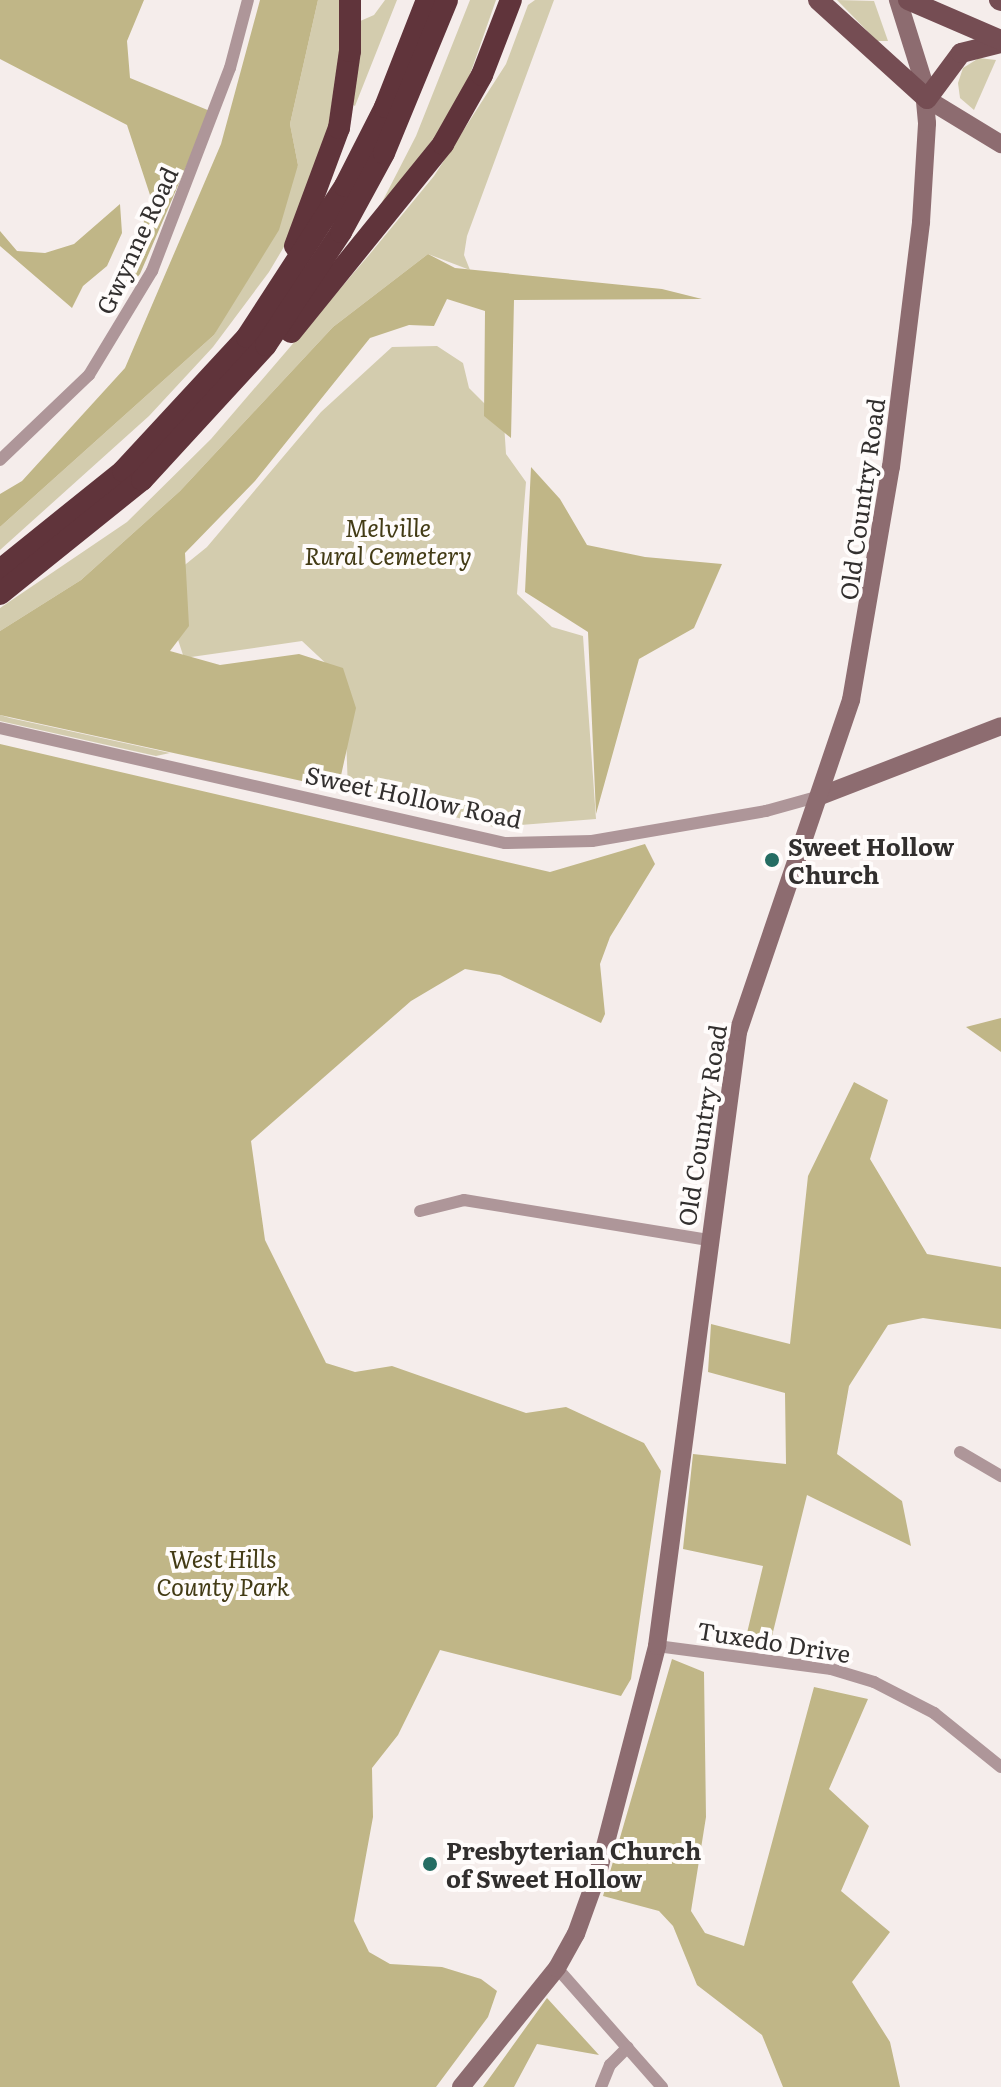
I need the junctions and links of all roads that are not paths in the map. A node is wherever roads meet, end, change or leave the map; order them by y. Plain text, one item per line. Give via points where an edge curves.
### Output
1 (248, 0) edge
2 (350, 0) edge
3 (427, 0) edge
4 (447, 0) edge
5 (511, 0) edge
6 (898, 0) edge
7 (908, 0) edge
8 (825, 7) edge
9 (1001, 42) edge
10 (927, 99) junction
11 (1001, 144) edge
12 (232, 355) junction
13 (205, 417) junction
14 (0, 460) edge
15 (0, 570) edge
16 (0, 594) edge
17 (1001, 726) edge
18 (0, 728) edge
19 (820, 796) junction
20 (420, 1211) dead end
21 (707, 1240) junction
22 (960, 1452) dead end
23 (1001, 1476) edge
24 (657, 1646) junction
25 (1001, 1767) edge
26 (557, 1968) junction
27 (628, 2047) junction
28 (461, 2087) edge
29 (601, 2087) edge
30 (662, 2087) edge

1 - 14 street, Gwynne Road via 225,82 152,271 89,375
2 - 12 highway via 346,90 324,179 297,243
3 - 12 highway via 385,107 345,186 290,276
4 - 13 highway via 404,111 341,232 266,345
5 - 13 highway via 473,94 431,162 257,372
6 - 10 main road, Old Country Road
7 - 9 main road
8 - 10 main road
9 - 10 main road via 961,53
10 - 11 main road
10 - 19 main road, Old Country Road via 921,222 883,521 851,700
12 - 15 highway via 123,471
13 - 16 highway via 107,512
17 - 19 main road, Sweet Hollow Road
18 - 19 street, Sweet Hollow Road via 505,843 592,841 766,811
19 - 21 main road, Old Country Road via 738,1032
20 - 21 street via 464,1200
21 - 24 main road, Old Country Road
22 - 23 street
24 - 25 street, Tuxedo Drive via 831,1669 874,1682 934,1713
24 - 26 main road, Old Country Road via 598,1873
26 - 27 street
26 - 28 main road, Old Country Road
27 - 29 street via 610,2065
27 - 30 street

